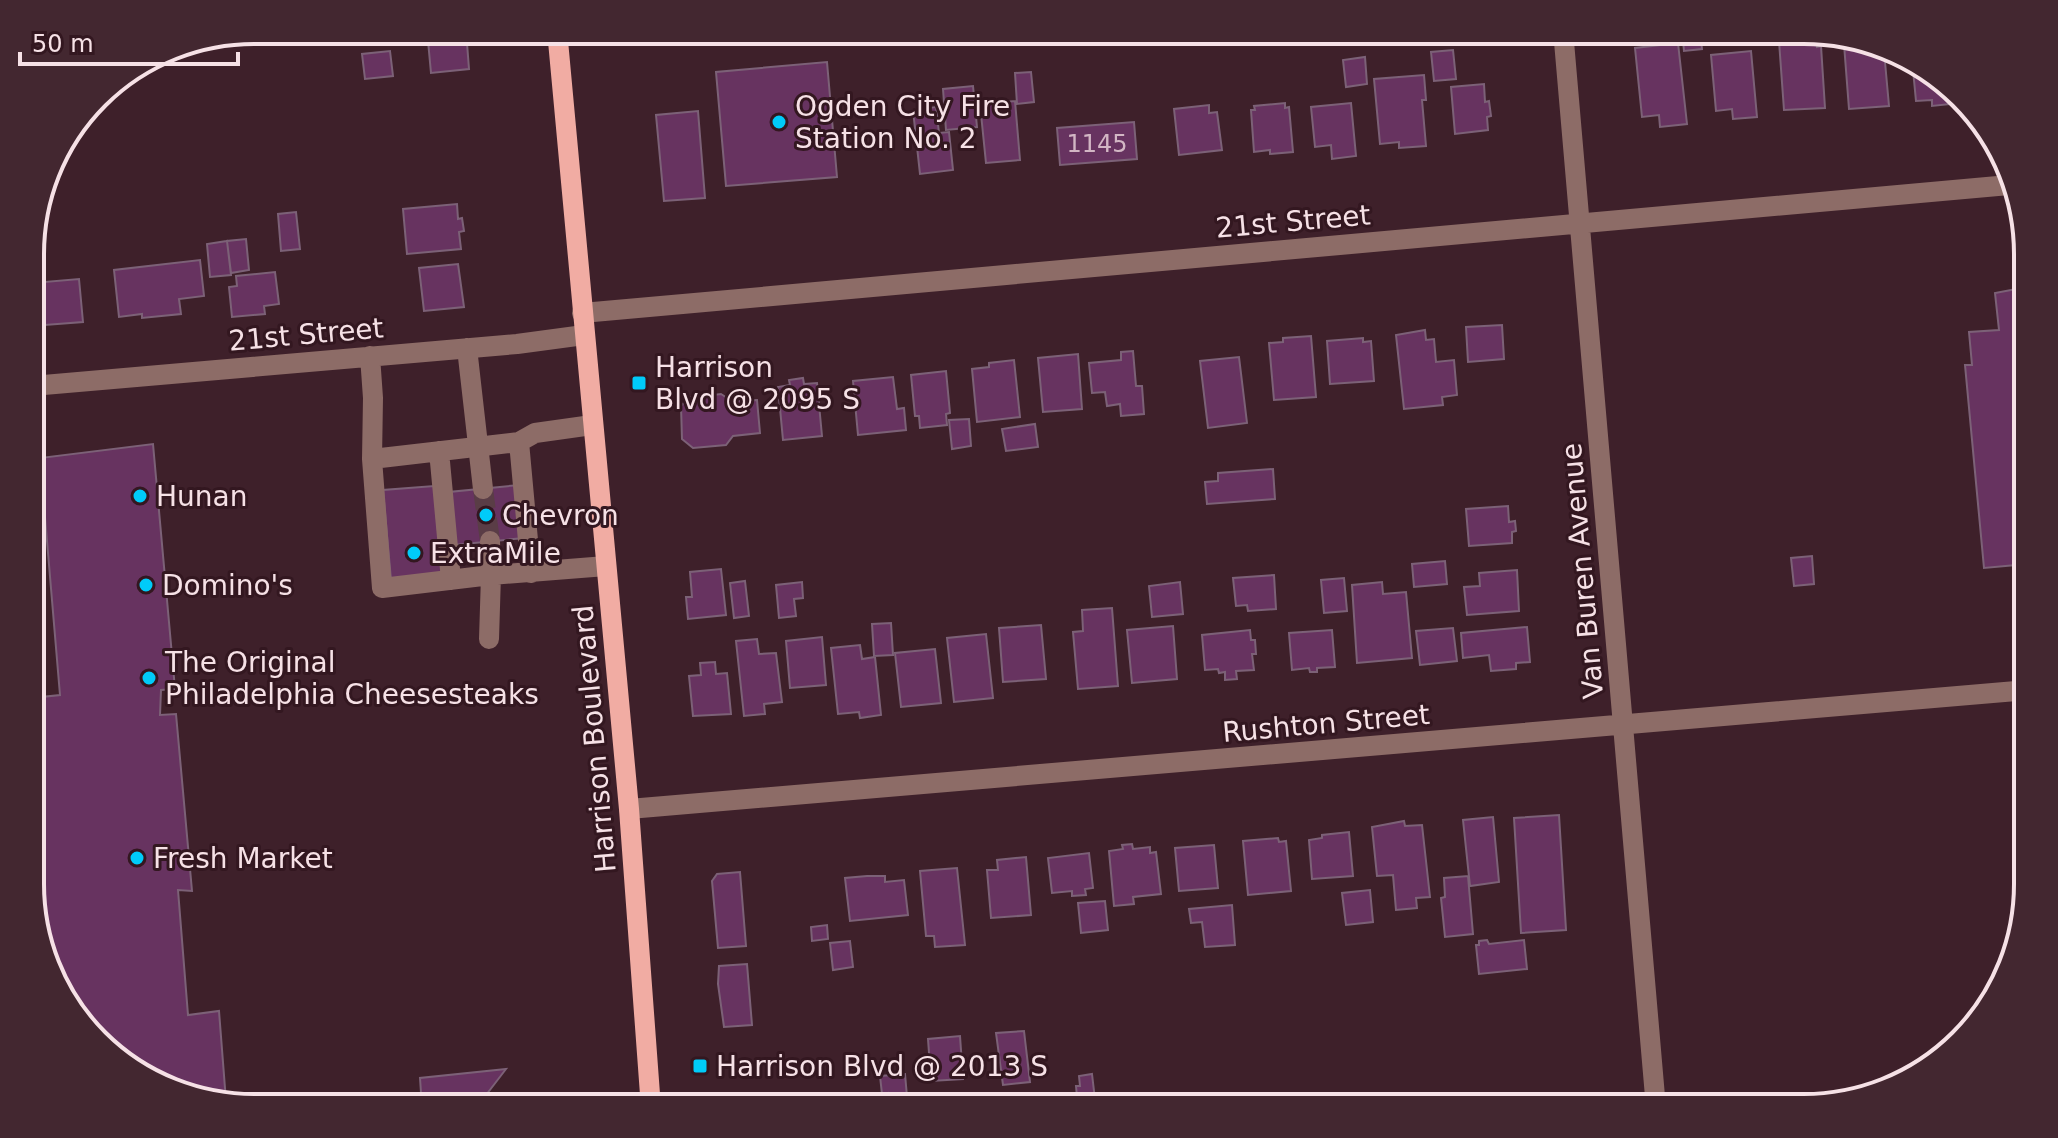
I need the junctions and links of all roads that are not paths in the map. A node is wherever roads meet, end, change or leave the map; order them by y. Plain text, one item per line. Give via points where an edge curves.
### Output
1 (558, 44) edge
2 (1564, 44) edge
3 (2003, 186) edge
4 (1580, 223) junction
5 (582, 313) junction
6 (584, 335) junction
7 (467, 348) junction
8 (370, 356) junction
9 (44, 385) edge
10 (592, 425) junction
11 (519, 442) junction
12 (480, 446) junction
13 (439, 451) junction
14 (372, 459) junction
15 (483, 489) tunnel mouth
16 (490, 541) tunnel mouth
17 (606, 566) junction
18 (531, 573) junction
19 (491, 575) junction
20 (451, 580) junction
21 (489, 639) dead end
22 (2014, 691) edge
23 (1623, 726) junction
24 (629, 809) junction
25 (650, 1094) edge
26 (1655, 1094) edge

1 - 5 main road, Harrison Boulevard
2 - 4 street, Van Buren Avenue
3 - 4 street, 21st Street
4 - 5 street, 21st Street
4 - 23 street, Van Buren Avenue
5 - 6 main road, Harrison Boulevard
6 - 7 street, 21st Street
6 - 10 main road, Harrison Boulevard
7 - 8 street, 21st Street
7 - 12 street
8 - 9 street, 21st Street
8 - 14 street
10 - 11 street via 535,433
10 - 17 main road, Harrison Boulevard
11 - 12 street
11 - 18 street
12 - 13 street
12 - 15 street
13 - 14 street
13 - 20 street
14 - 20 street via 382,588
16 - 19 street
17 - 18 street
17 - 24 main road, Harrison Boulevard
18 - 19 street
19 - 20 street
19 - 21 street
22 - 23 street, Rushton Street
23 - 24 street, Rushton Street
23 - 26 street, Van Buren Avenue
24 - 25 main road, Harrison Boulevard

